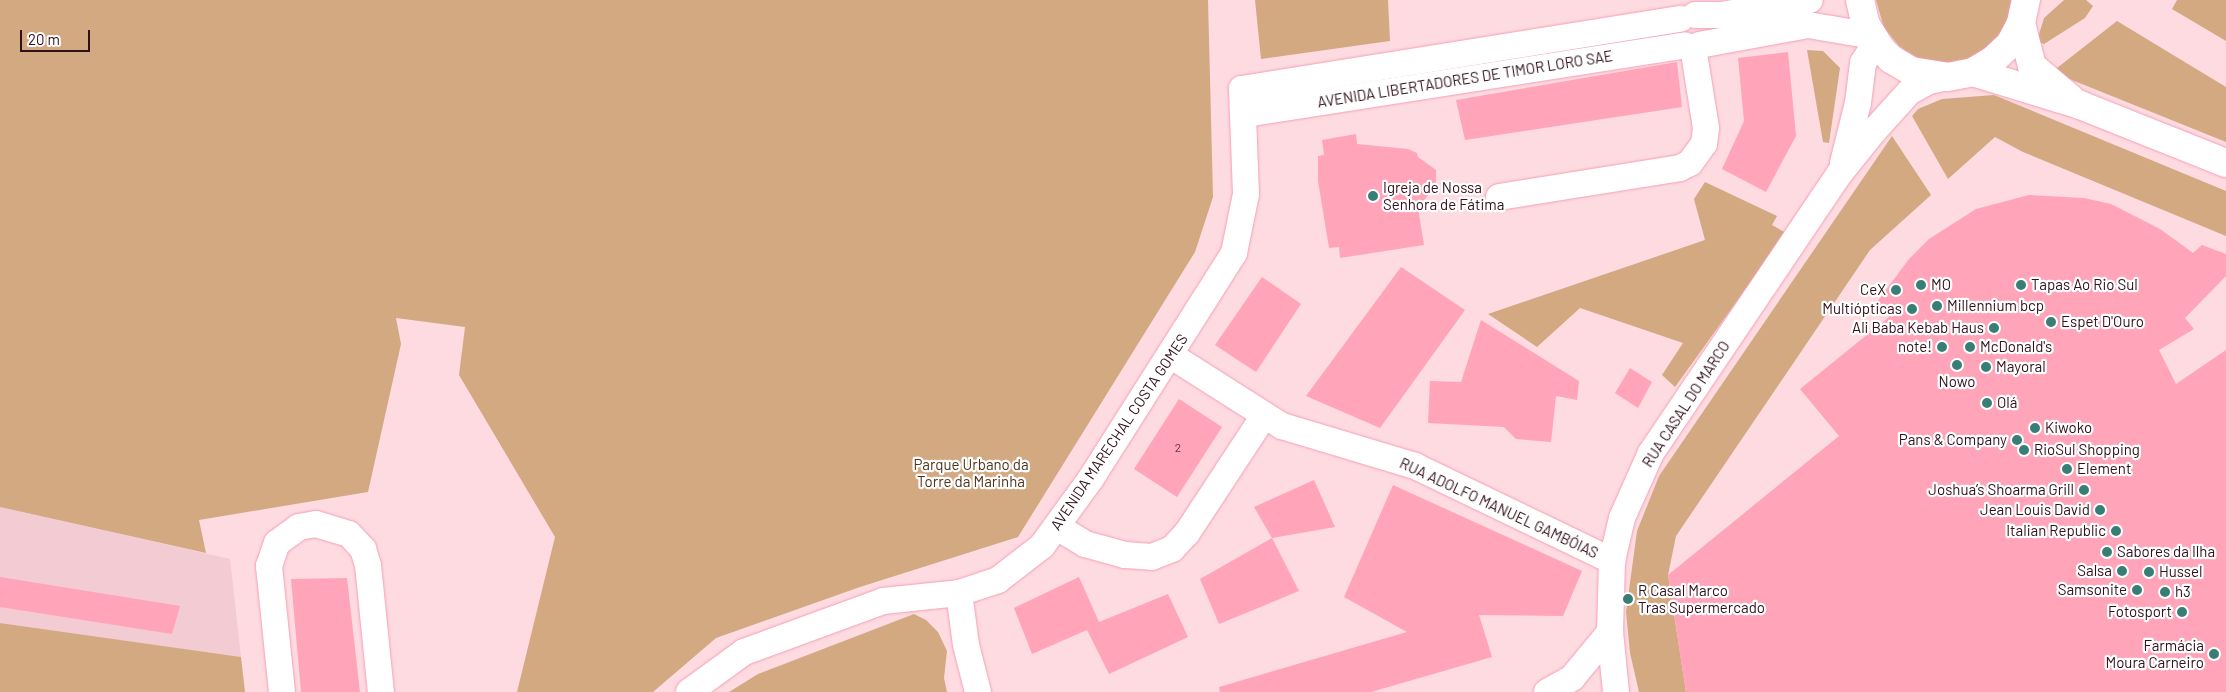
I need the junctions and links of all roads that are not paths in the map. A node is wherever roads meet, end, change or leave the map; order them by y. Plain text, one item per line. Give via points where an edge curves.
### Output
1 (1810, 0) edge
2 (1860, 0) edge
3 (2024, 11) edge
4 (1687, 12) edge
5 (1874, 39) junction
6 (1692, 46) junction
7 (1961, 74) junction
8 (1244, 102) junction
9 (2080, 105) junction
10 (2226, 163) edge
11 (1840, 173) junction
12 (1499, 198) dead end
13 (1170, 355) junction
14 (1264, 416) junction
15 (1057, 527) junction
16 (1612, 561) junction
17 (959, 593) junction
18 (1610, 632) junction
19 (282, 692) edge
20 (380, 692) edge
21 (689, 692) edge
22 (978, 692) edge
23 (1546, 692) edge
24 (1616, 692) edge

1 - 4 street, AVENIDA LIBERTADORES DE TIMOR LORO SAE via 1721,15
2 - 5 main road
3 - 7 main road via 2010,44 1993,60
3 - 9 main road via 2032,66
4 - 6 street via 1706,25 1705,39
4 - 8 street, AVENIDA LIBERTADORES DE TIMOR LORO SAE
5 - 6 street, AVENIDA LIBERTADORES DE TIMOR LORO SAE via 1808,26
5 - 7 main road via 1891,59 1911,71
5 - 11 street, RUA CASAL DO MARCO via 1863,63 1856,112
6 - 8 street, AVENIDA LIBERTADORES DE TIMOR LORO SAE
6 - 12 street via 1706,128 1704,144 1690,163 1680,168
7 - 9 main road
7 - 11 street, RUA CASAL DO MARCO via 1929,81 1909,92
8 - 13 street, AVENIDA MARECHAL COSTA GOMES via 1246,194 1234,253
9 - 10 main road
11 - 16 street, RUA CASAL DO MARCO via 1651,453 1622,518
13 - 14 street, RUA ADOLFO MANUEL GAMBÓIAS
13 - 15 street, AVENIDA MARECHAL COSTA GOMES
14 - 15 street via 1187,533 1172,549 1152,557 1125,555 1085,544
14 - 16 street, RUA ADOLFO MANUEL GAMBÓIAS via 1294,431 1415,466
15 - 17 street, AVENIDA MARECHAL COSTA GOMES via 1030,558 998,580
16 - 18 street, RUA CASAL DO MARCO
17 - 21 street, AVENIDA MARECHAL COSTA GOMES via 883,601 744,652
17 - 22 street via 966,645
18 - 23 street via 1572,678
18 - 24 street, RUA CASAL DO MARCO
19 - 20 street via 269,566 277,543 299,527 316,524 349,534 363,549 368,565

